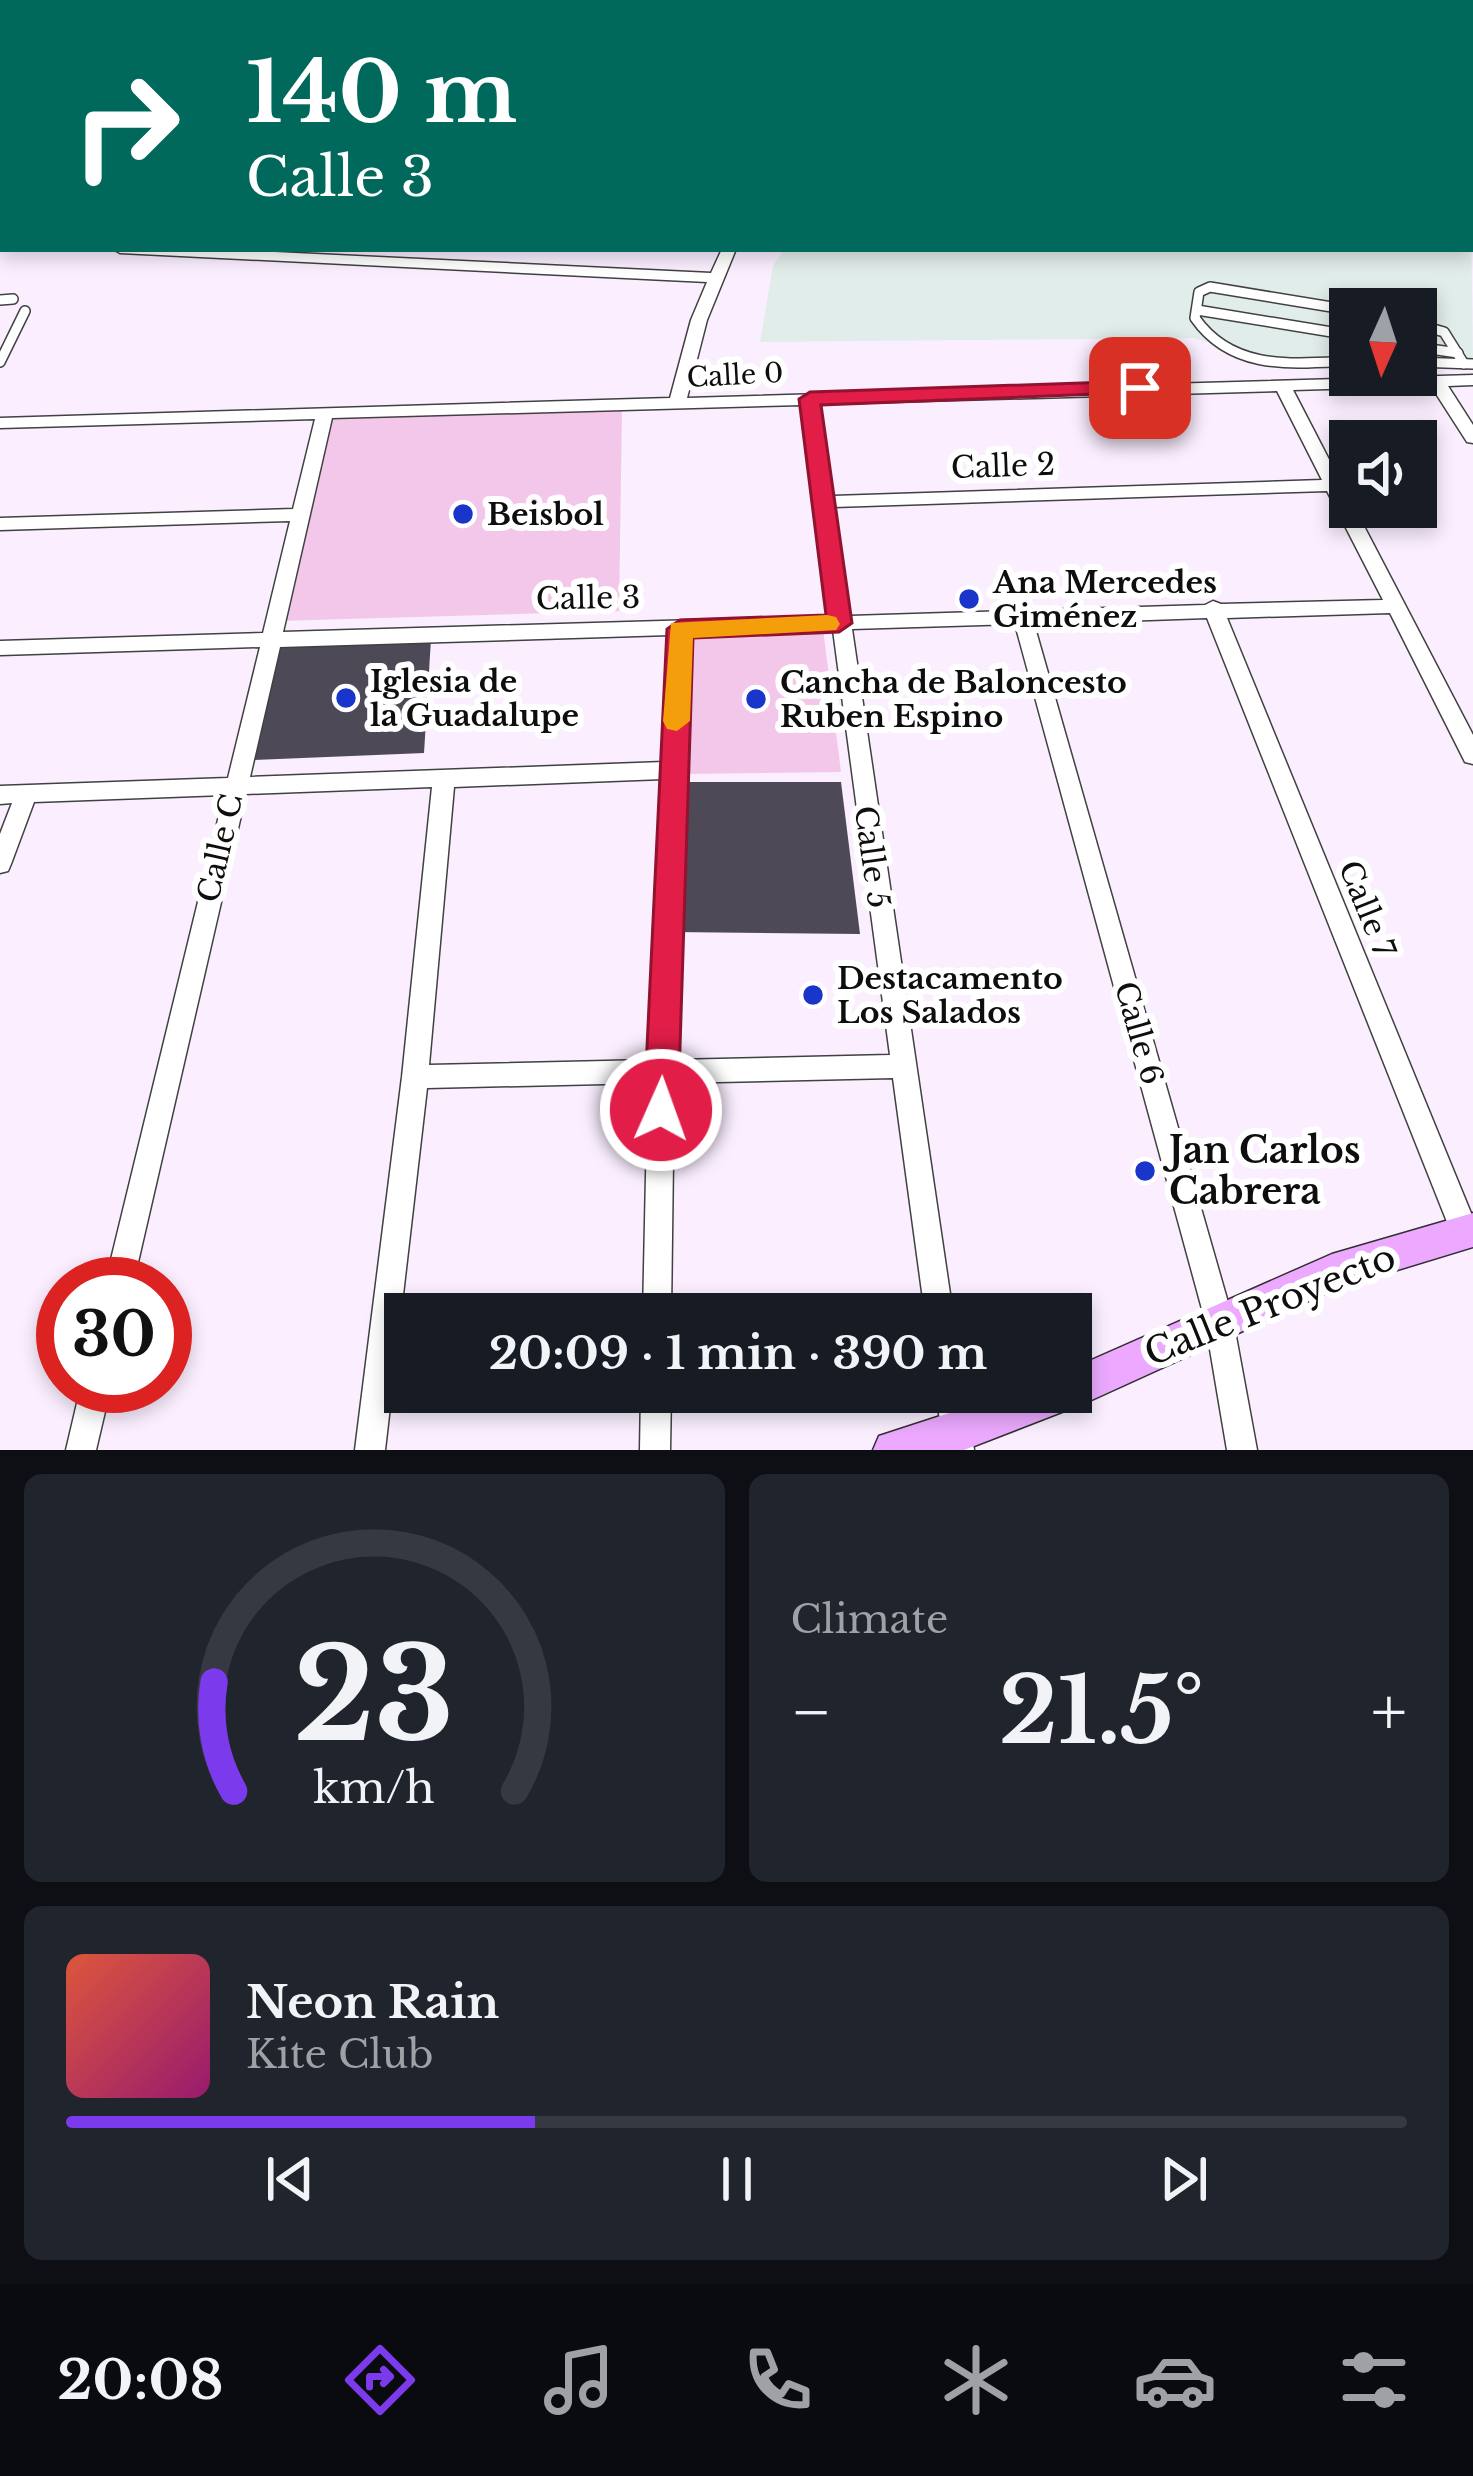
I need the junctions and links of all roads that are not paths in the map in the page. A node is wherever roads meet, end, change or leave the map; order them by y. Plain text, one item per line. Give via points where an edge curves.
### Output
1 (223, 252) edge
2 (424, 252) edge
3 (571, 252) edge
4 (728, 252) edge
5 (302, 254) edge
6 (414, 266) junction
7 (560, 269) junction
8 (716, 278) junction
9 (13, 299) dead end
10 (0, 300) edge
11 (1329, 307) edge
12 (1197, 310) junction
13 (25, 311) dead end
14 (1437, 330) edge
15 (1329, 332) edge
16 (1437, 350) edge
17 (1458, 353) junction
18 (0, 362) edge
19 (1329, 362) edge
20 (1437, 365) edge
21 (1470, 370) edge
22 (1437, 378) edge
23 (1329, 381) edge
24 (1281, 382) junction
25 (1437, 382) edge
26 (810, 399) junction
27 (677, 405) junction
28 (325, 414) junction
29 (0, 423) edge
30 (1473, 438) edge
31 (1329, 482) edge
32 (1329, 484) edge
33 (822, 502) junction
34 (299, 515) junction
35 (0, 524) edge
36 (1353, 528) edge
37 (1393, 606) junction
38 (1213, 608) junction
39 (1023, 618) junction
40 (839, 623) junction
41 (680, 629) junction
42 (271, 638) junction
43 (0, 648) edge
44 (1473, 756) edge
45 (675, 770) junction
46 (444, 779) junction
47 (233, 788) junction
48 (26, 794) junction
49 (0, 795) edge
50 (0, 864) edge
51 (901, 1066) junction
52 (662, 1070) junction
53 (416, 1077) junction
54 (1469, 1231) edge
55 (125, 1257) edge
56 (657, 1293) edge
57 (936, 1293) edge
58 (1219, 1320) junction
59 (1092, 1380) edge
60 (90, 1413) edge
61 (656, 1413) edge
62 (1021, 1413) edge
63 (958, 1442) edge
64 (81, 1450) edge
65 (370, 1450) edge
66 (655, 1450) edge
67 (893, 1450) edge
68 (1242, 1450) edge

1 - 5 street
2 - 6 street
3 - 7 street
4 - 8 street
5 - 6 street
6 - 7 street
7 - 8 street
8 - 27 street
9 - 10 lane
11 - 12 lane via 1210,287 1199,292
12 - 15 lane
12 - 19 lane via 1218,348 1287,364
13 - 18 lane
14 - 17 lane
16 - 17 lane
17 - 21 lane
20 - 21 lane
21 - 22 street, Calle 0
23 - 24 street, Calle 0
24 - 26 street, Calle 0
24 - 31 street
25 - 30 street
26 - 27 street, Calle 0
26 - 33 street, Calle 5
27 - 28 street, Calle 0
28 - 29 street, Calle 0
28 - 34 street, Calle C
32 - 33 street, Calle 2
33 - 40 street, Calle 5
34 - 35 street
34 - 42 street, Calle C
36 - 37 street
37 - 38 street, Calle 3
37 - 44 street
38 - 39 street, Calle 3
38 - 54 street, Calle 7
39 - 40 street, Calle 3
39 - 58 street, Calle 6
40 - 41 street, Calle 3
40 - 51 street, Calle 5
41 - 42 street, Calle 3
41 - 45 street
42 - 43 street, Calle 3
42 - 47 street, Calle C
45 - 46 street
45 - 52 street
46 - 47 street
46 - 53 street
47 - 48 street
47 - 55 street, Calle C
48 - 49 street
48 - 50 street
51 - 52 street
51 - 57 street, Calle 5
52 - 53 street
52 - 56 street
53 - 65 street
54 - 58 street, Calle Proyecto via 1332,1272
58 - 59 street, Calle Proyecto
58 - 68 street, Calle 6
60 - 64 street
61 - 66 street
62 - 63 street, Calle Proyecto
63 - 67 street, Calle Proyecto

